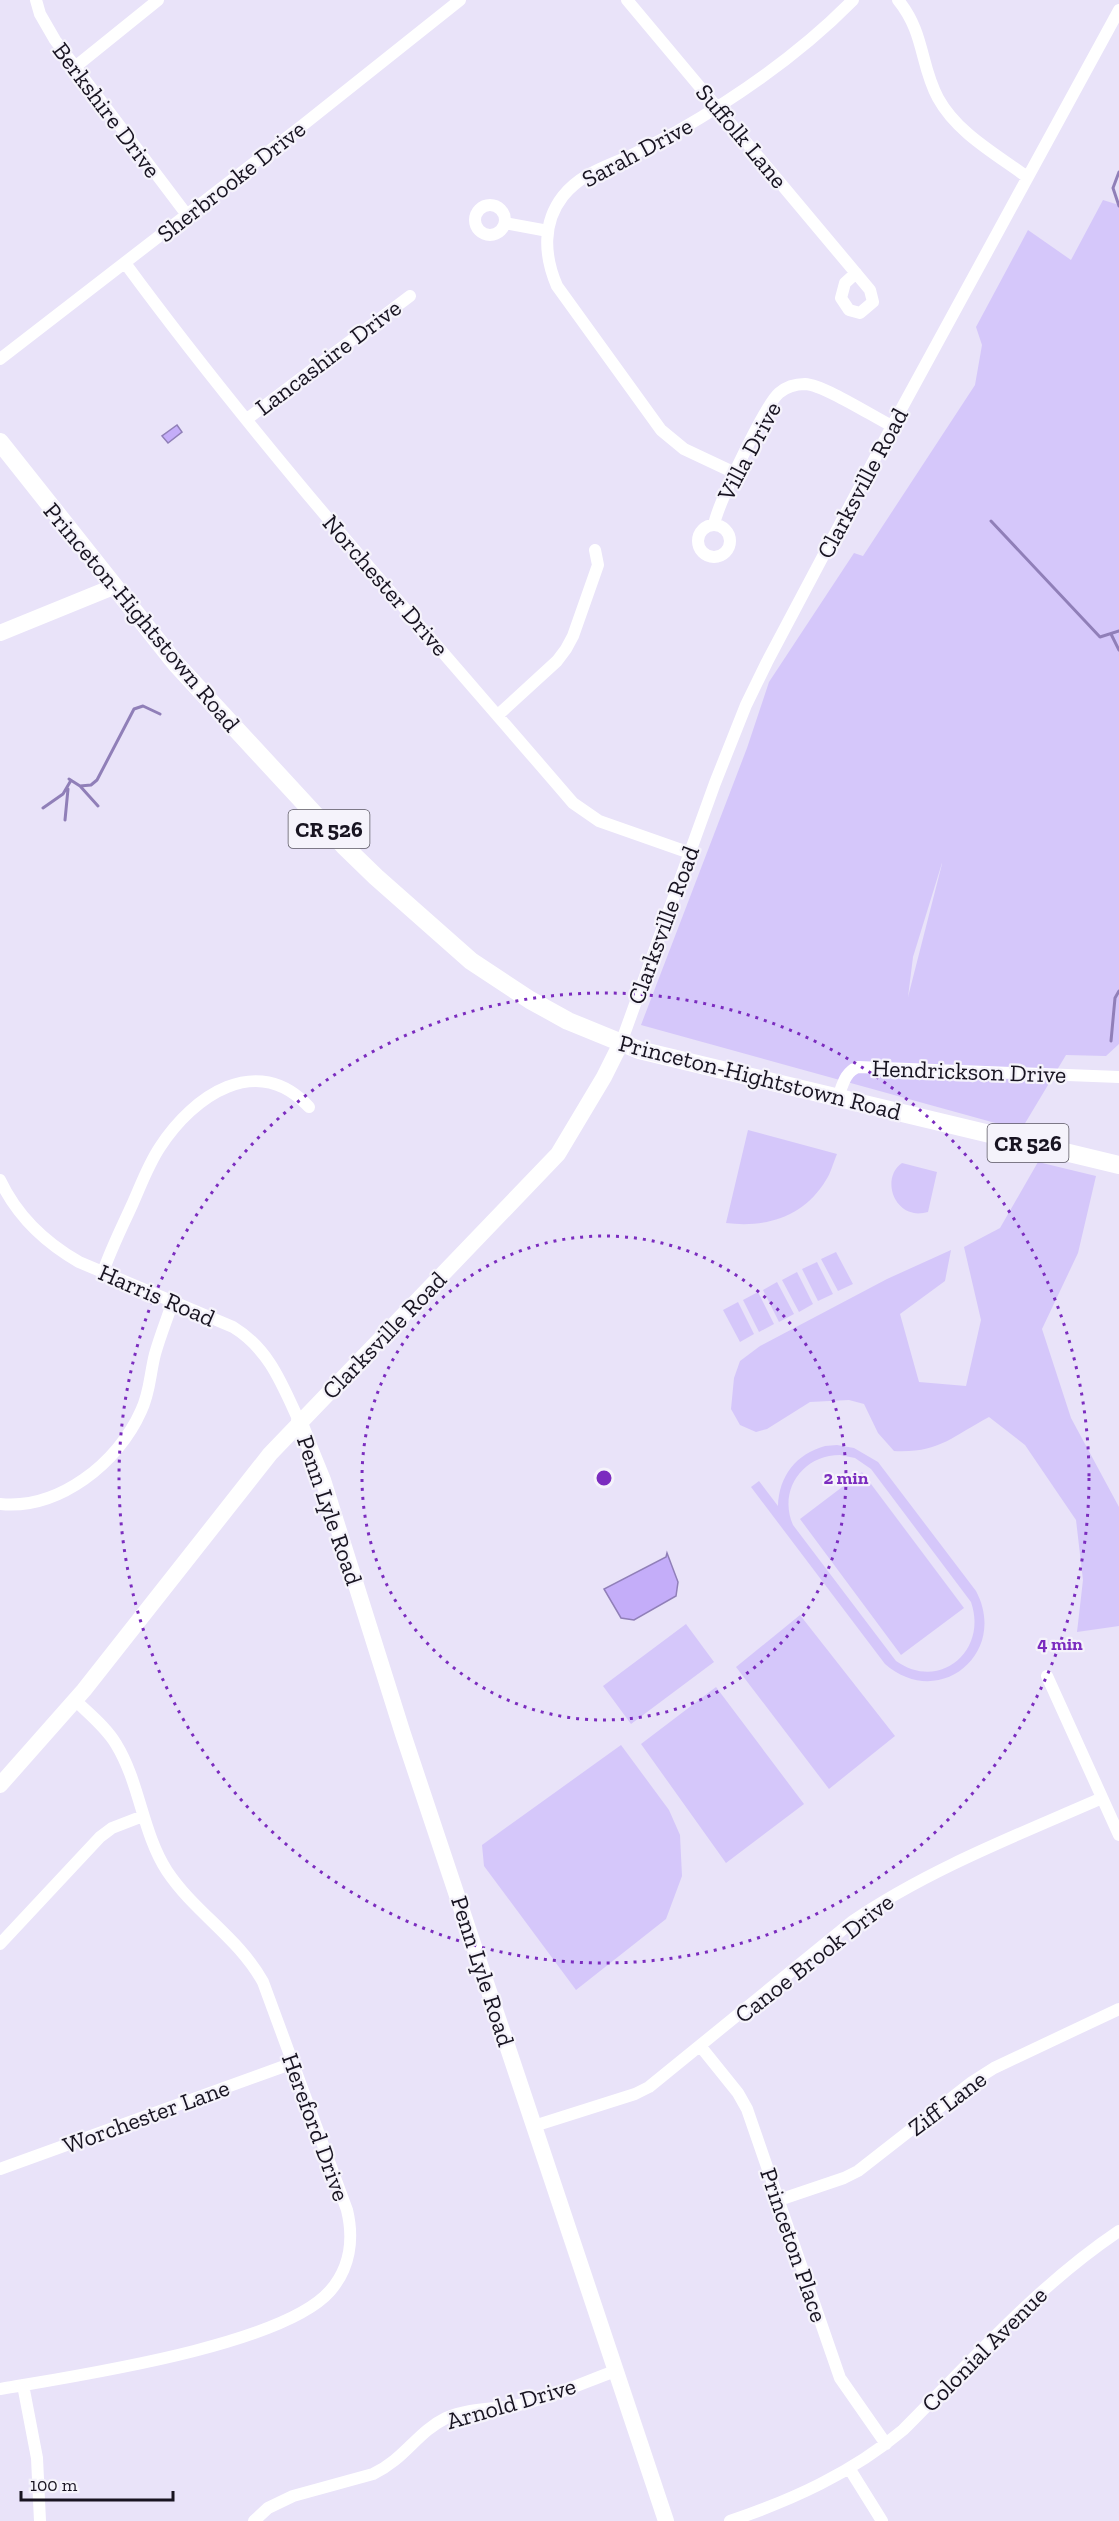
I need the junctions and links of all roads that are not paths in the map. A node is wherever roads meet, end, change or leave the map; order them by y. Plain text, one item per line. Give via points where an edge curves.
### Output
1 (36, 0) edge
2 (158, 0) edge
3 (460, 0) edge
4 (627, 0) edge
5 (853, 0) edge
6 (898, 0) edge
7 (1119, 10) edge
8 (75, 67) junction
9 (718, 108) junction
10 (1028, 177) junction
11 (187, 215) junction
12 (505, 223) dead end
13 (548, 231) junction
14 (125, 263) junction
15 (856, 273) junction
16 (410, 296) dead end
17 (0, 358) edge
18 (247, 419) junction
19 (892, 426) junction
20 (0, 442) edge
21 (735, 473) junction
22 (714, 525) dead end
23 (595, 550) dead end
24 (112, 587) junction
25 (0, 633) edge
26 (498, 715) junction
27 (690, 853) junction
28 (621, 1043) junction
29 (1119, 1077) edge
30 (838, 1097) junction
31 (309, 1107) dead end
32 (1119, 1165) edge
33 (0, 1180) edge
34 (103, 1272) junction
35 (173, 1301) junction
36 (299, 1421) junction
37 (0, 1504) edge
38 (1047, 1676) dead end
39 (75, 1700) junction
40 (0, 1785) edge
41 (1102, 1798) junction
42 (144, 1816) junction
43 (1119, 1835) edge
44 (0, 1944) edge
45 (1119, 2009) edge
46 (700, 2047) junction
47 (293, 2062) junction
48 (534, 2126) junction
49 (0, 2169) edge
50 (779, 2200) junction
51 (1119, 2231) edge
52 (615, 2372) junction
53 (23, 2385) junction
54 (0, 2389) edge
55 (886, 2445) junction
56 (849, 2468) junction
57 (40, 2521) edge
58 (254, 2521) edge
59 (666, 2521) edge
60 (730, 2521) edge
61 (882, 2521) edge

1 - 8 street, Berkshire Drive via 49,31
2 - 8 street
3 - 11 street, Sherbrooke Drive
4 - 9 street, Suffolk Lane
5 - 9 street, Sarah Drive via 805,46
6 - 10 street via 918,33 931,81 945,111 967,133
7 - 10 street, Clarksville Road
8 - 11 street, Berkshire Drive
9 - 13 street, Sarah Drive via 584,177 562,197
9 - 15 street, Suffolk Lane
10 - 19 street, Clarksville Road
11 - 14 street, Sherbrooke Drive
12 - 13 street
13 - 21 street, Sarah Drive via 548,258 557,286 661,430 684,449
14 - 17 street, Sherbrooke Drive
14 - 18 street, Norchester Drive
15 - 15 street, Suffolk Lane via 870,290 873,302 860,312 849,310 841,298 845,284
16 - 18 street, Lancashire Drive
18 - 26 street, Norchester Drive
19 - 21 street, Villa Drive via 816,386 797,384 774,399
19 - 27 street, Clarksville Road via 746,705
20 - 24 main road, Princeton-Hightstown Road / CR 526
21 - 22 street, Villa Drive
23 - 26 street via 598,565 566,649
24 - 25 street
24 - 28 main road, Princeton-Hightstown Road / CR 526 via 176,664 344,846 422,919 471,961 530,1000
26 - 27 street, Norchester Drive via 585,813
27 - 28 street, Clarksville Road
28 - 30 main road, Princeton-Hightstown Road / CR 526
28 - 36 street, Clarksville Road via 571,1136 541,1175
29 - 30 street, Hendrickson Drive via 858,1067 845,1078
30 - 32 main road, Princeton-Hightstown Road / CR 526
31 - 34 street via 292,1092 265,1081 238,1082 205,1099 175,1128 151,1162
33 - 34 street, Harris Road via 16,1208 44,1238 79,1262
34 - 35 street, Harris Road
35 - 36 street, Harris Road via 233,1327 257,1345 276,1373
35 - 37 street via 142,1410 120,1446 93,1473 59,1493 22,1504
36 - 39 street, Clarksville Road via 237,1492
36 - 48 street, Penn Lyle Road via 323,1480
38 - 41 street
39 - 40 street, Clarksville Road
39 - 42 street, Hereford Drive via 115,1743
41 - 43 street
41 - 46 street, Canoe Brook Drive via 882,1901
42 - 44 street via 100,1837
42 - 47 street, Hereford Drive via 157,1853 180,1888 242,1949 253,1965
45 - 50 street, Ziff Lane via 994,2068 858,2171
46 - 48 street, Canoe Brook Drive via 642,2091
46 - 50 street, Princeton Place via 747,2109
47 - 49 street, Worchester Lane
47 - 53 street, Hereford Drive via 350,2223 345,2267 329,2292 307,2309 208,2347
48 - 52 street, Penn Lyle Road
50 - 55 street, Princeton Place via 840,2378
51 - 55 street, Colonial Avenue via 1039,2293
52 - 58 street, Arnold Drive via 522,2404 462,2412 446,2418 386,2468 293,2496 268,2508
52 - 59 street, Penn Lyle Road
53 - 54 street, Hereford Drive
53 - 57 street via 37,2458
55 - 56 street, Colonial Avenue
56 - 60 street via 797,2496
56 - 61 street

